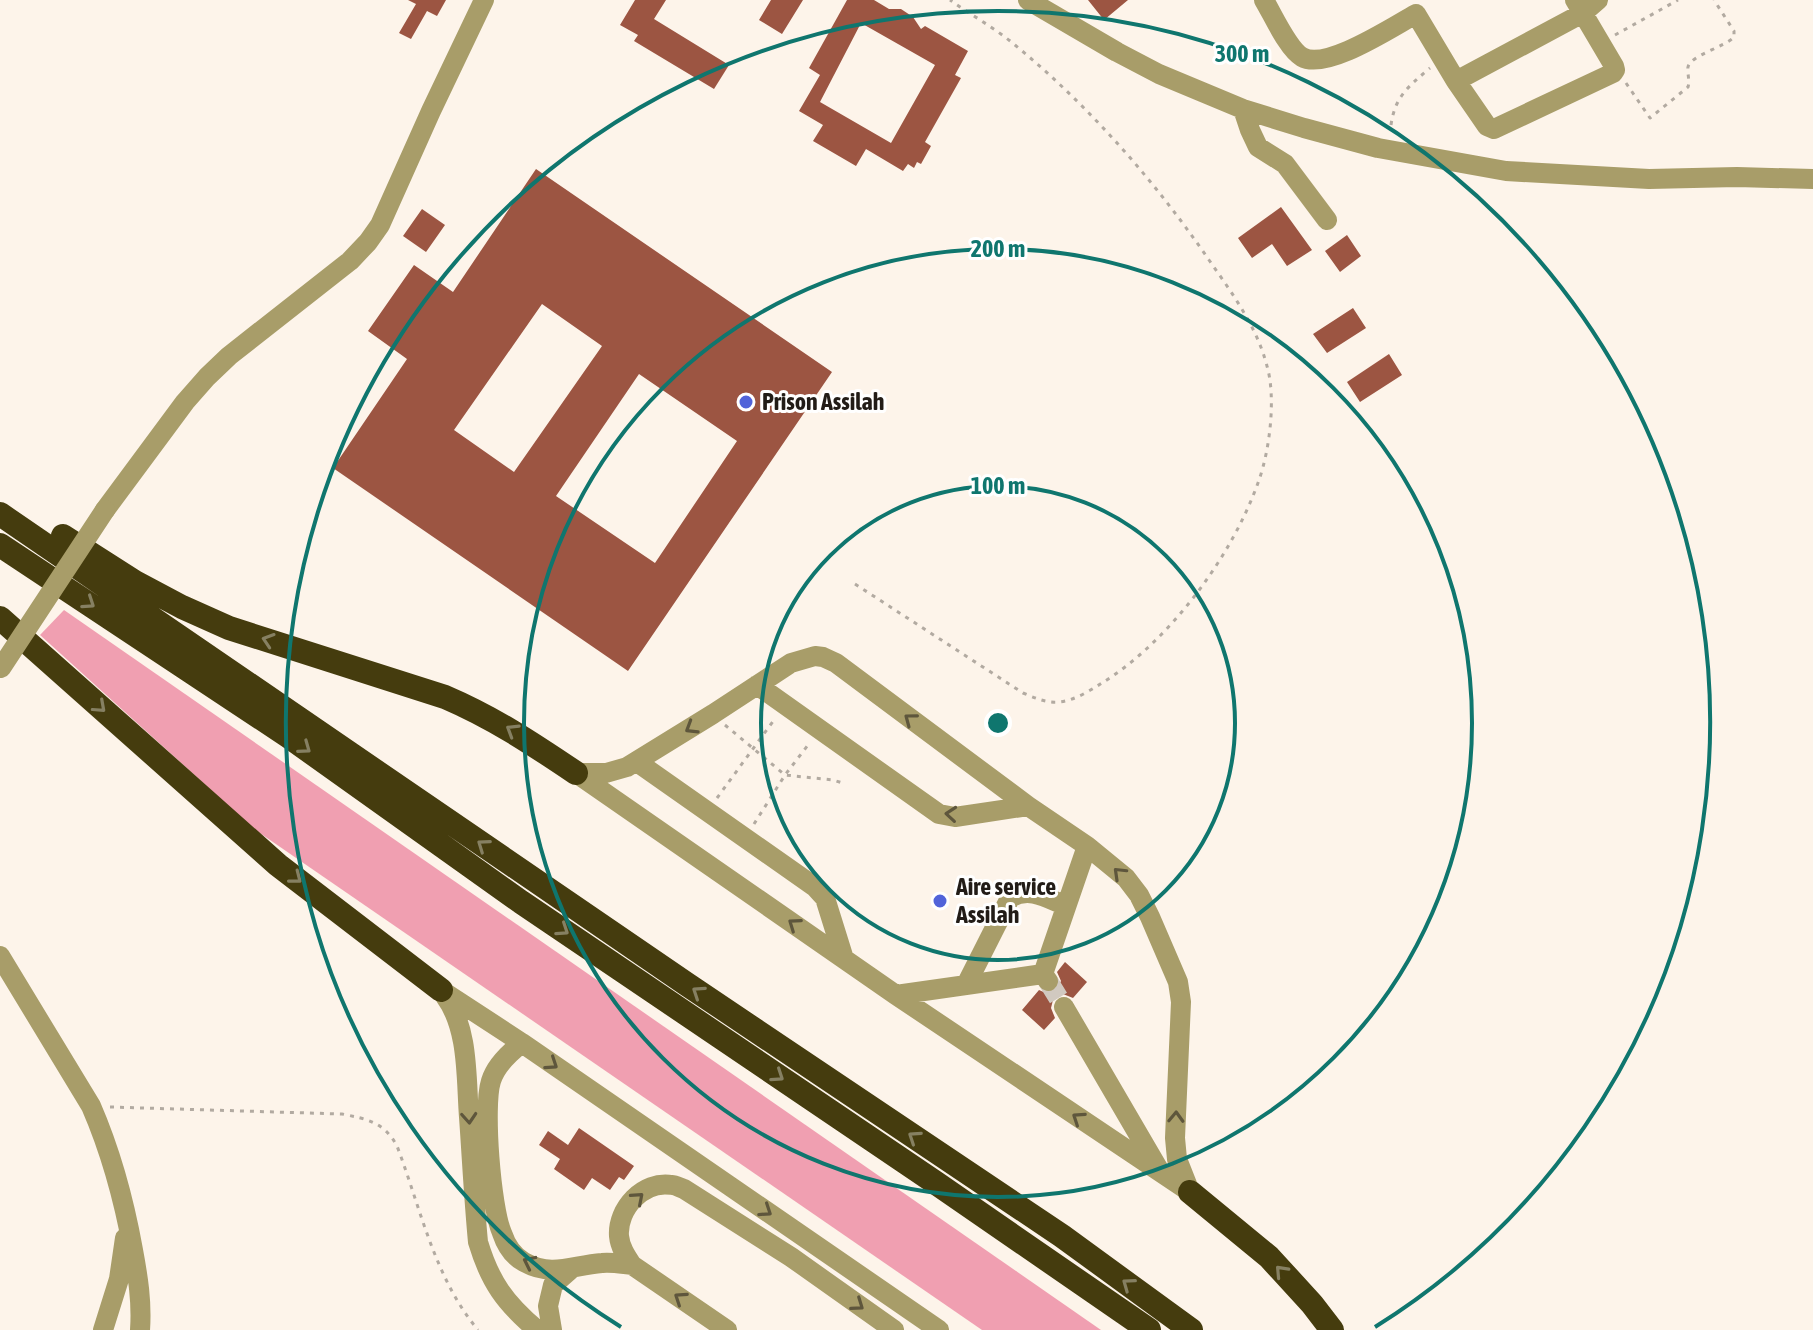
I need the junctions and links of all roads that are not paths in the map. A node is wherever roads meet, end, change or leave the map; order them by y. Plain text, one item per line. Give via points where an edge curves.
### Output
1 (484, 0) edge
2 (1028, 0) edge
3 (1264, 0) edge
4 (1585, 4) edge
5 (1412, 7) edge
6 (1456, 81) junction
7 (1243, 109) junction
8 (1813, 179) edge
9 (1327, 220) dead end
10 (0, 496) edge
11 (0, 514) edge
12 (0, 545) edge
13 (0, 618) edge
14 (0, 668) edge
15 (757, 685) junction
16 (637, 762) junction
17 (576, 773) junction
18 (1028, 806) junction
19 (1087, 846) junction
20 (1066, 906) junction
21 (0, 956) edge
22 (844, 959) junction
23 (966, 985) junction
24 (441, 990) junction
25 (896, 995) junction
26 (1064, 1007) tunnel mouth
27 (522, 1043) junction
28 (1162, 1175) junction
29 (1190, 1192) junction
30 (128, 1222) junction
31 (632, 1265) junction
32 (570, 1270) junction
33 (103, 1330) edge
34 (140, 1330) edge
35 (537, 1330) edge
36 (552, 1330) edge
37 (727, 1330) edge
38 (894, 1330) edge
39 (939, 1330) edge
40 (1149, 1330) edge
41 (1191, 1330) edge
42 (1332, 1330) edge

1 - 14 street, bridge via 368,242 229,356 185,402 105,510
2 - 7 street via 1159,74
3 - 5 street via 1293,49 1312,60 1339,54
4 - 6 street
4 - 6 street via 1613,73 1494,129
5 - 6 street
7 - 8 street via 1378,148 1506,171 1649,179
7 - 9 street via 1258,147 1285,164
17 -> 10 highway via 479,711 229,628 182,607
41 -> 11 highway via 1062,1236
12 -> 40 highway via 288,736 521,902
13 -> 24 highway via 278,865
15 -> 16 street
18 -> 15 street via 955,817 939,814
18 -> 15 street via 823,657 791,663
16 - 17 street via 606,773
16 - 22 street via 815,887 825,898
22 -> 17 street
18 - 19 street
19 - 20 street
29 -> 19 street via 1175,1138 1178,982 1139,895
20 - 23 street via 1045,977
20 - 23 street via 1034,892 1010,898
21 - 30 street via 91,1106
22 - 25 street
23 - 25 street
24 - 27 street
24 -> 35 street via 454,1008 462,1035 478,1242 496,1286
28 -> 25 street
26 - 28 street
32 -> 27 street via 547,1270 522,1261 510,1250 498,1222 488,1093 500,1064
27 -> 39 street
28 - 29 street
42 -> 29 highway via 1269,1257
30 - 33 street via 119,1279
30 - 34 street via 141,1298
31 - 32 street via 600,1263
37 -> 31 street
31 -> 38 street via 619,1239 621,1216 642,1191 671,1184 791,1257
32 - 36 street via 553,1285 548,1306

